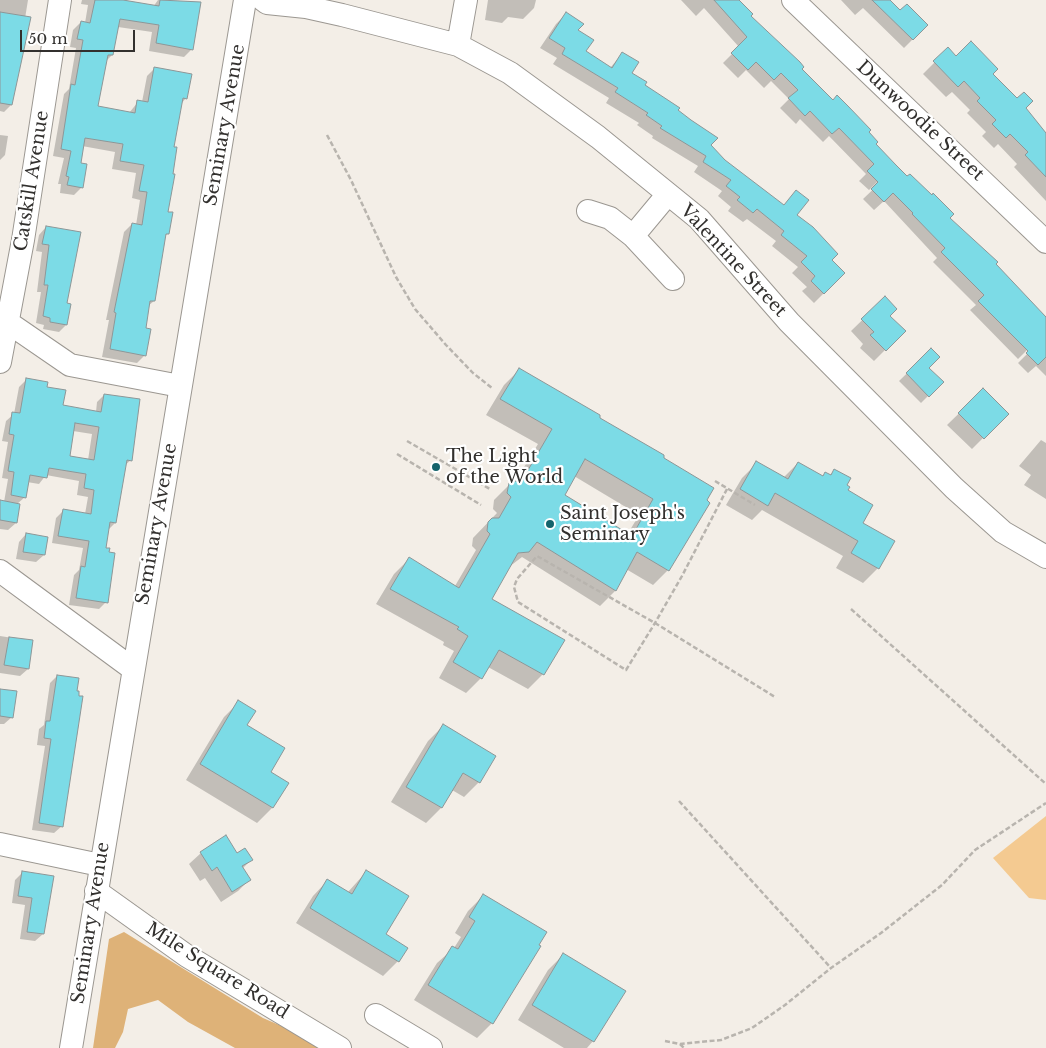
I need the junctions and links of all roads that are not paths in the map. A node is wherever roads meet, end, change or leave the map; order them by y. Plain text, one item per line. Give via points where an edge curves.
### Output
1 (60, 0) edge
2 (245, 0) edge
3 (263, 0) edge
4 (466, 0) edge
5 (793, 0) edge
6 (458, 45) junction
7 (668, 194) junction
8 (588, 211) dead end
9 (633, 236) junction
10 (1046, 242) edge
11 (673, 279) dead end
12 (4, 320) edge
13 (0, 362) edge
14 (180, 386) junction
15 (1046, 556) edge
16 (0, 571) edge
17 (132, 669) junction
18 (0, 844) edge
19 (100, 865) junction
20 (96, 891) junction
21 (376, 1015) dead end
22 (71, 1048) edge
23 (340, 1048) edge
24 (431, 1048) edge

1 - 12 street, Catskill Avenue
2 - 14 street, Seminary Avenue
3 - 6 street, Valentine Street via 342,15
4 - 6 street
5 - 10 street, Dunwoodie Street
6 - 7 street, Valentine Street via 510,73 598,137
7 - 9 street
7 - 15 street, Valentine Street via 698,218 789,322 954,488 1003,532
8 - 9 street via 610,218
9 - 11 street
12 - 13 street, Catskill Avenue
12 - 14 street via 70,365
14 - 17 street, Seminary Avenue
16 - 17 street
17 - 19 street, Seminary Avenue
18 - 19 street
19 - 20 street, Seminary Avenue
20 - 22 street, Seminary Avenue
20 - 23 street, Mile Square Road via 186,956
21 - 24 street

